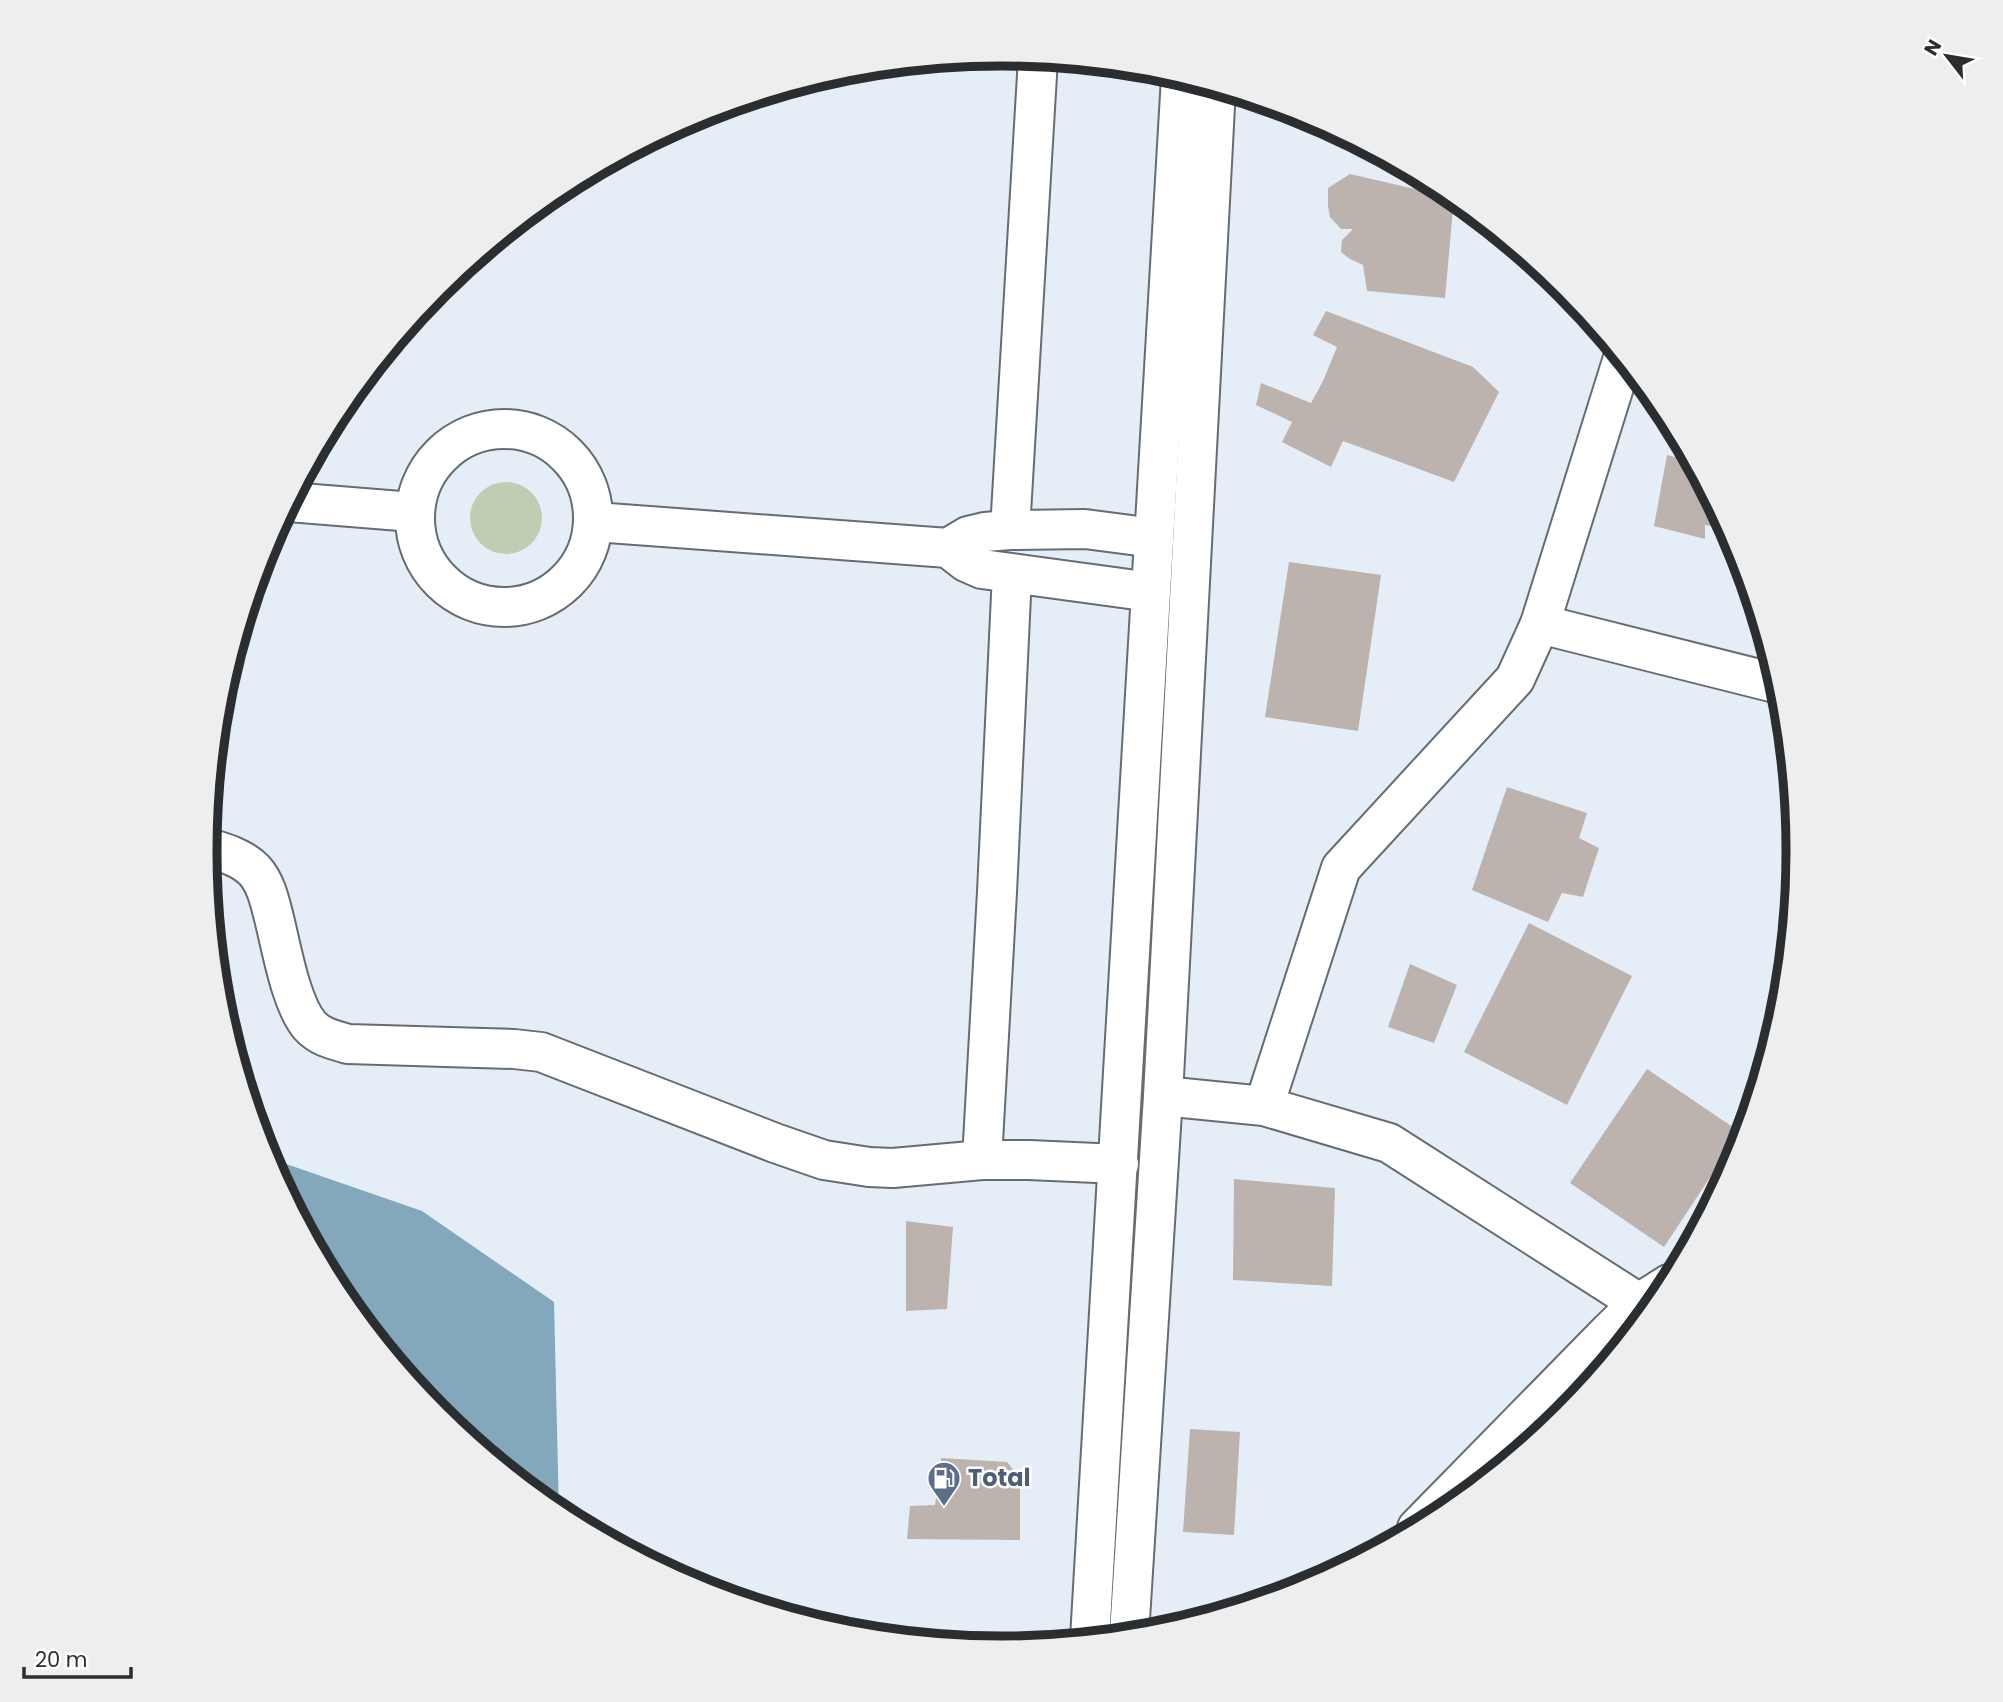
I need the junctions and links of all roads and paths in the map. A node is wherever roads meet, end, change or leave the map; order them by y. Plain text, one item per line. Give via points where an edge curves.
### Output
1 (1037, 67) edge
2 (1180, 88) edge
3 (1216, 96) edge
4 (1620, 368) edge
5 (299, 503) edge
6 (413, 512) junction
7 (595, 522) junction
8 (1010, 530) junction
9 (1154, 538) junction
10 (948, 548) junction
11 (1012, 574) junction
12 (1150, 592) junction
13 (1540, 624) junction
14 (1767, 681) edge
15 (217, 850) edge
16 (1163, 1096) junction
17 (1264, 1105) junction
18 (982, 1160) junction
19 (1119, 1164) junction
20 (1650, 1292) edge
21 (1625, 1328) edge
22 (1610, 1345) edge
23 (1463, 1485) edge
24 (1130, 1624) edge
25 (1091, 1630) edge

1 - 8 main road
2 - 9 main road
3 - 16 main road
4 - 13 main road
5 - 6 main road
6 - 7 main road via 420,481 438,455 464,437 495,428 527,432 556,446 579,468 592,498
6 - 7 main road via 416,539 427,564 445,585 470,600 497,607 524,606 551,596 572,579 587,556
7 - 10 main road
8 - 9 main road via 1085,529
8 - 10 main road via 968,536
9 - 12 main road
10 - 11 main road via 982,569
11 - 12 main road
11 - 18 main road
12 - 19 main road
13 - 14 main road
13 - 17 main road via 1515,679 1341,868
15 - 18 main road via 253,868 264,883 297,1007 326,1038 348,1044 541,1052 824,1160 893,1168
16 - 17 main road
16 - 24 main road
17 - 20 main road via 1389,1143
18 - 19 main road
19 - 25 main road
21 - 22 main road
22 - 23 main road

